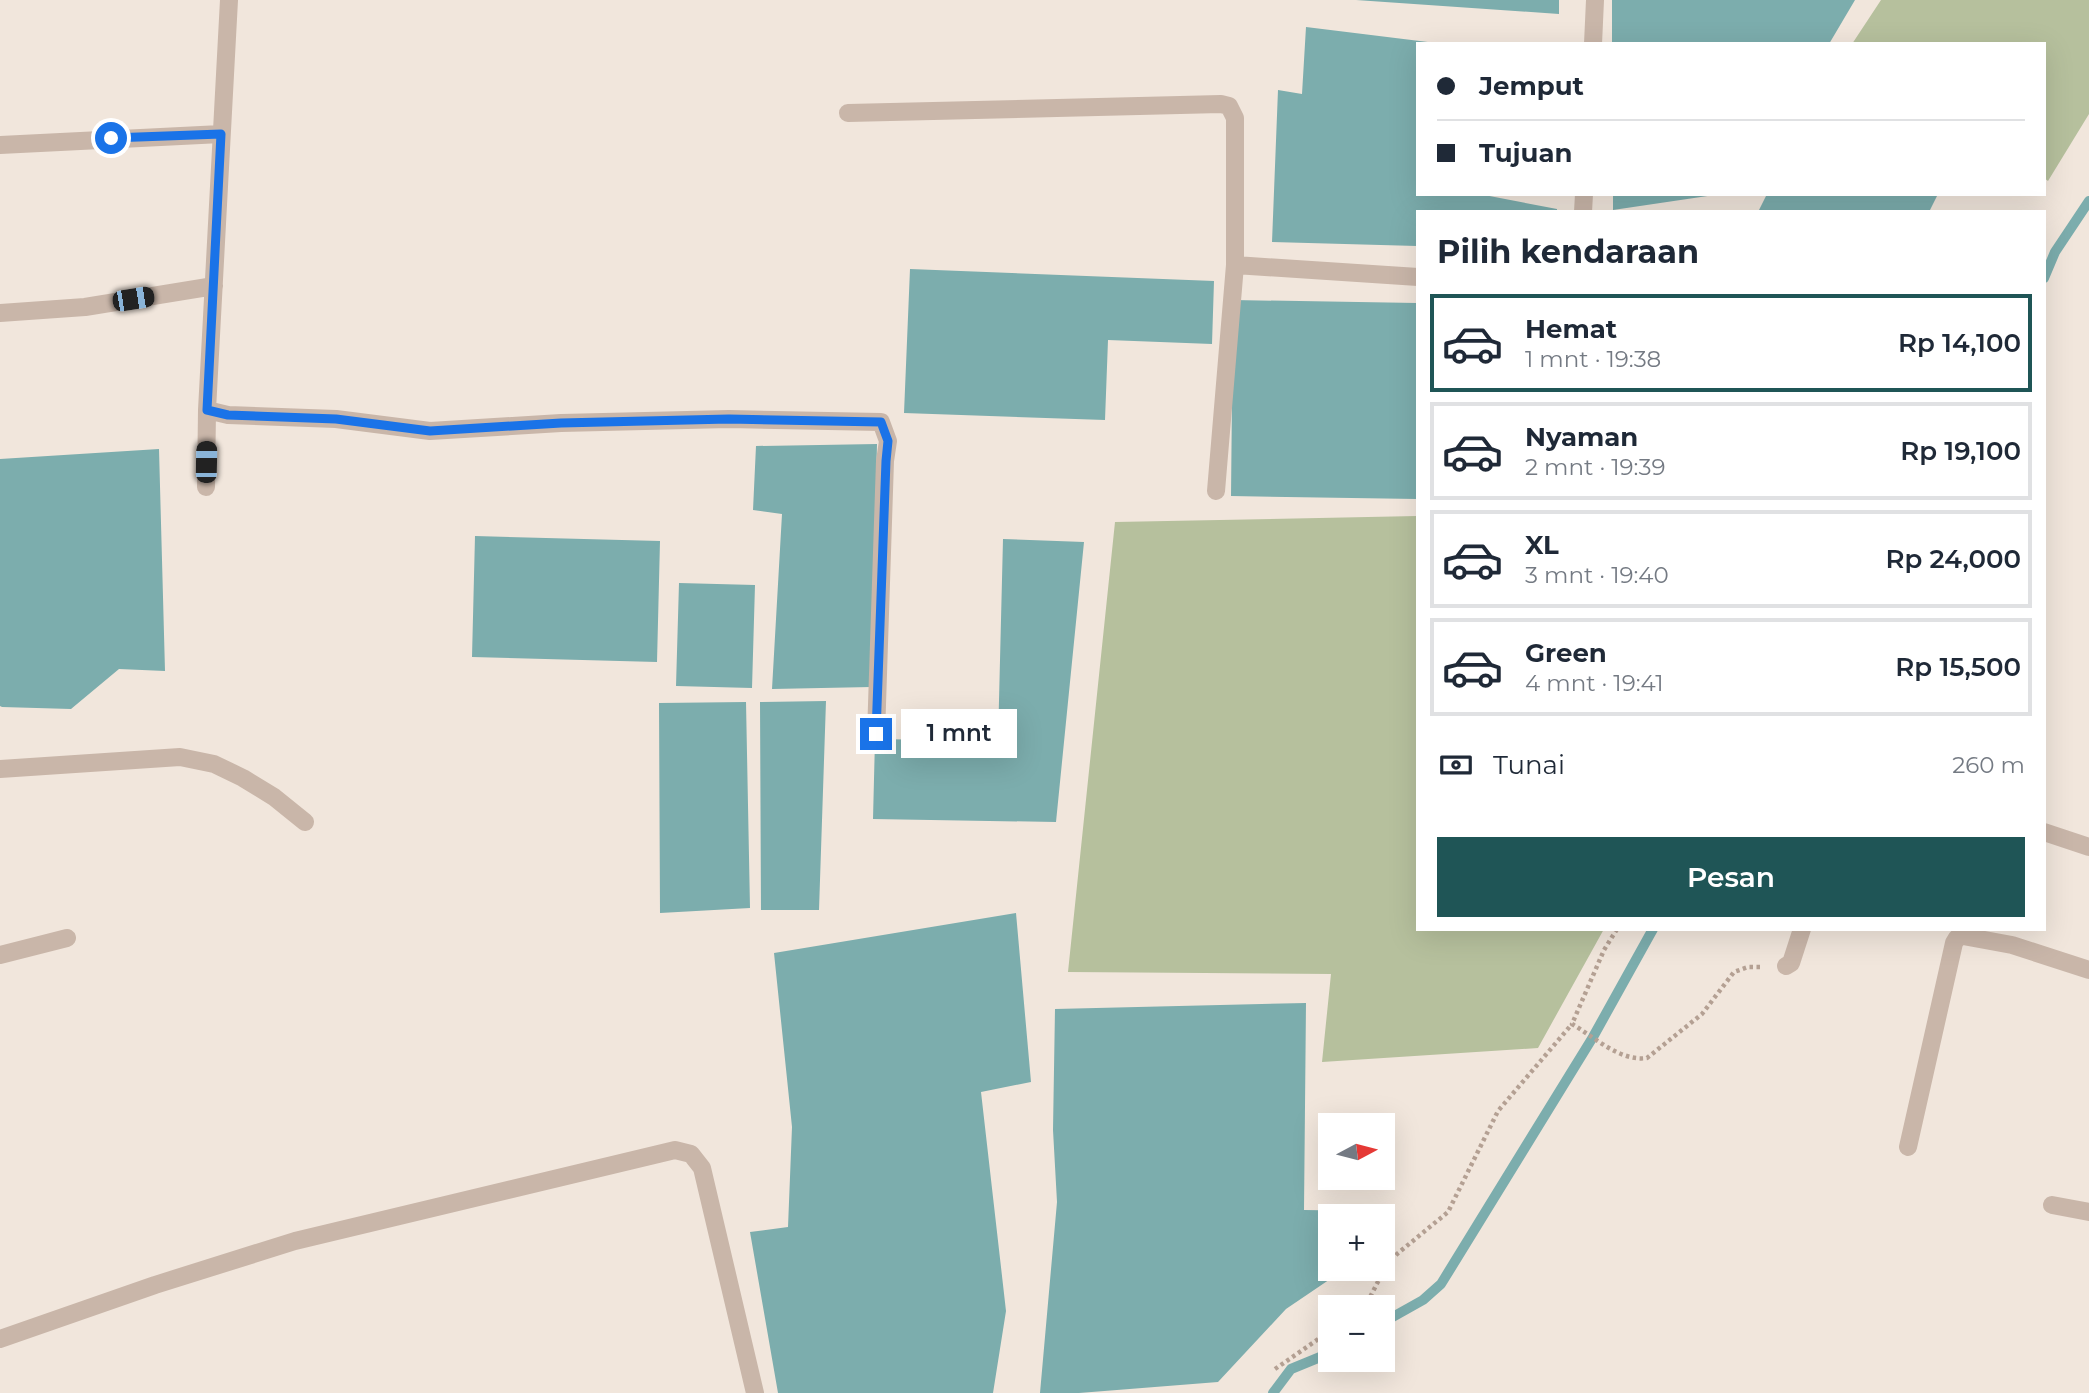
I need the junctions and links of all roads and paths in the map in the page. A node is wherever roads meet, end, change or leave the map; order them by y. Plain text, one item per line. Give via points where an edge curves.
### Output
1 (229, 0) edge
2 (1595, 0) edge
3 (1593, 42) edge
4 (848, 113) dead end
5 (221, 134) junction
6 (0, 145) edge
7 (1235, 265) junction
8 (1416, 277) edge
9 (214, 286) junction
10 (0, 313) edge
11 (207, 410) junction
12 (206, 487) dead end
13 (1216, 491) dead end
14 (876, 734) dead end
15 (0, 769) edge
16 (305, 822) dead end
17 (2046, 833) edge
18 (2089, 848) edge
19 (1616, 931) edge
20 (1801, 931) edge
21 (67, 937) dead end
22 (0, 955) edge
23 (1786, 966) joint
24 (2089, 970) edge
25 (1572, 1024) junction
26 (1908, 1147) dead end
27 (2052, 1205) dead end
28 (2089, 1212) edge
29 (1371, 1295) edge
30 (0, 1339) edge
31 (1318, 1339) edge
32 (1275, 1369) dead end
33 (755, 1393) edge

1 - 5 street
2 - 3 street
4 - 7 street via 1229,106 1235,118
5 - 6 street
5 - 9 street
7 - 8 street
7 - 13 street
9 - 10 street via 85,307
9 - 11 street
11 - 12 street
11 - 14 street via 430,431 729,419 881,422 888,441
15 - 16 street via 180,757 214,764 243,778
17 - 18 street
19 - 25 path
20 - 23 street
21 - 22 street
23 - 25 path via 1734,972 1702,1014 1647,1058 1625,1056
24 - 26 street via 2012,945 1957,938
25 - 29 path via 1498,1111 1448,1212 1396,1254
27 - 28 street
30 - 33 street via 295,1241 675,1150 691,1154 702,1168
31 - 32 path

